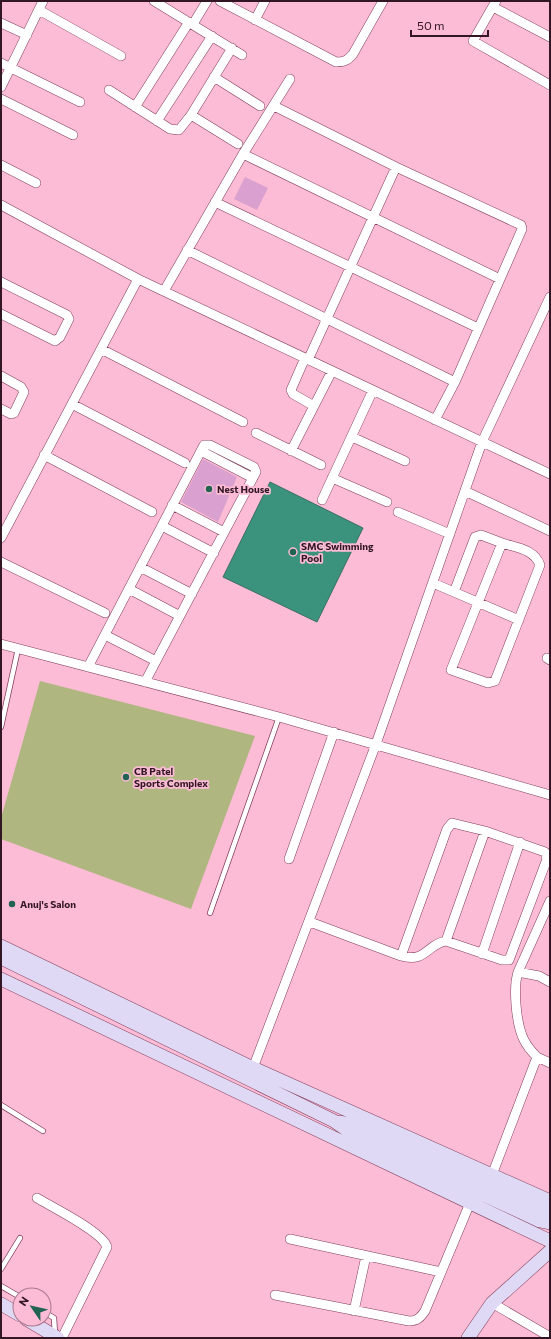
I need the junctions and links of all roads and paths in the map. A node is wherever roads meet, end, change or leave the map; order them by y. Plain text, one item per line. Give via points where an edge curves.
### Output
1 (43, 1) edge
2 (154, 1) edge
3 (207, 1) edge
4 (220, 1) edge
5 (266, 1) edge
6 (383, 1) edge
7 (495, 4) edge
8 (39, 10) junction
9 (256, 20) junction
10 (1, 23) edge
11 (191, 23) junction
12 (27, 35) junction
13 (212, 36) junction
14 (550, 37) edge
15 (232, 48) junction
16 (242, 55) dead end
17 (121, 56) dead end
18 (1, 63) edge
19 (11, 67) junction
20 (214, 77) junction
21 (290, 79) dead end
22 (550, 85) edge
23 (1, 87) edge
24 (109, 90) dead end
25 (1, 99) edge
26 (80, 102) dead end
27 (260, 106) dead end
28 (274, 106) junction
29 (135, 107) junction
30 (191, 115) junction
31 (157, 121) junction
32 (73, 135) dead end
33 (238, 144) dead end
34 (243, 154) junction
35 (1, 165) edge
36 (396, 167) junction
37 (36, 183) dead end
38 (215, 202) junction
39 (1, 205) edge
40 (373, 217) junction
41 (187, 250) junction
42 (351, 268) junction
43 (138, 279) junction
44 (500, 279) junction
45 (1, 282) edge
46 (164, 291) junction
47 (549, 300) edge
48 (1, 314) edge
49 (326, 319) junction
50 (478, 328) junction
51 (101, 349) junction
52 (307, 359) junction
53 (332, 371) junction
54 (1, 376) edge
55 (454, 382) junction
56 (373, 390) junction
57 (72, 404) junction
58 (314, 406) junction
59 (1, 409) edge
60 (435, 420) junction
61 (243, 422) dead end
62 (256, 433) dead end
63 (352, 437) junction
64 (482, 442) junction
65 (291, 450) junction
66 (44, 455) junction
67 (405, 461) dead end
68 (185, 463) dead end
69 (321, 465) dead end
70 (550, 474) edge
71 (332, 478) junction
72 (465, 491) junction
73 (322, 500) dead end
74 (386, 502) dead end
75 (172, 505) junction
76 (152, 512) dead end
77 (398, 512) dead end
78 (162, 526) junction
79 (550, 531) edge
80 (224, 532) junction
81 (450, 534) junction
82 (1, 538) edge
83 (502, 543) junction
84 (214, 553) junction
85 (1, 562) edge
86 (140, 566) junction
87 (433, 583) junction
88 (129, 589) junction
89 (454, 592) junction
90 (192, 594) junction
91 (478, 603) junction
92 (105, 613) dead end
93 (180, 616) junction
94 (519, 620) junction
95 (105, 635) junction
96 (1, 644) edge
97 (18, 649) junction
98 (156, 661) junction
99 (88, 667) junction
100 (145, 682) junction
101 (279, 717) junction
102 (1, 727) edge
103 (334, 732) junction
104 (376, 744) junction
105 (550, 795) edge
106 (485, 831) junction
107 (520, 842) junction
108 (289, 859) dead end
109 (550, 901) edge
110 (210, 913) dead end
111 (308, 922) junction
112 (446, 941) junction
113 (1, 946) edge
114 (482, 954) junction
115 (401, 956) junction
116 (1, 958) edge
117 (518, 972) junction
118 (1, 979) edge
119 (550, 982) edge
120 (537, 1057) junction
121 (550, 1063) edge
122 (252, 1068) junction
123 (1, 1105) edge
124 (334, 1121) junction
125 (43, 1131) dead end
126 (492, 1175) junction
127 (37, 1198) dead end
128 (550, 1201) edge
129 (470, 1203) junction
130 (550, 1214) edge
131 (550, 1223) edge
132 (20, 1238) dead end
133 (290, 1239) dead end
134 (550, 1241) edge
135 (550, 1251) edge
136 (366, 1256) junction
137 (1, 1269) edge
138 (441, 1272) junction
139 (1, 1286) edge
140 (12, 1292) edge
141 (275, 1295) dead end
142 (492, 1303) junction
143 (1, 1304) edge
144 (12, 1310) edge
145 (354, 1310) junction
146 (52, 1317) edge
147 (40, 1327) edge
148 (537, 1330) junction
149 (58, 1337) edge
150 (550, 1337) edge
151 (468, 1338) edge
152 (532, 1338) edge

1 - 8 street
2 - 11 street
3 - 11 street
4 - 9 street
5 - 9 street
6 - 9 street via 353,54 349,60 343,62 336,62
7 - 14 street
7 - 22 street via 473,41
8 - 12 street
8 - 17 street
10 - 12 street
11 - 13 street
11 - 29 street
12 - 19 street
13 - 15 street
13 - 31 street
15 - 16 street
15 - 20 street
18 - 19 street
19 - 23 street
19 - 26 street
20 - 27 street
20 - 30 street
21 - 28 street
24 - 29 street
25 - 32 street
28 - 34 street
28 - 36 street
29 - 31 street
30 - 31 street via 183,126 175,131
30 - 33 street
34 - 38 street
34 - 40 street
35 - 37 street
36 - 40 street
36 - 44 street via 521,225 522,229
38 - 41 street
38 - 42 street
39 - 43 street
40 - 42 street
40 - 44 street
41 - 46 street
41 - 49 street
42 - 49 street
42 - 50 street
43 - 46 street
43 - 51 street
44 - 50 street
45 - 48 street via 68,315 69,319 60,337 55,341
46 - 52 street
47 - 64 street
49 - 52 street
49 - 55 street
50 - 55 street
51 - 57 street
51 - 61 street
52 - 53 street
52 - 58 street via 291,390 293,394
53 - 56 street
53 - 58 street
54 - 59 street via 21,387 24,392 14,414
55 - 60 street
56 - 60 street
56 - 63 street
57 - 66 street
57 - 68 street
58 - 65 street
60 - 64 street
62 - 65 street
63 - 67 street
63 - 71 street
64 - 70 street
64 - 72 street
65 - 69 street
66 - 76 street
66 - 82 street
71 - 73 street
71 - 74 street
72 - 79 street
72 - 81 street
75 - 78 street
75 - 80 street
75 - 80 street via 204,445 210,445 254,467 254,478
77 - 81 street
78 - 84 street
78 - 86 street
80 - 84 street
81 - 87 street
83 - 89 street via 481,535 475,538
83 - 91 street
83 - 94 street via 532,553 540,565
84 - 90 street
85 - 92 street
86 - 88 street
86 - 90 street
87 - 89 street
87 - 104 street
88 - 93 street
88 - 95 street
89 - 91 street
90 - 93 street
91 - 94 street
91 - 94 street via 451,670 488,683 495,681
93 - 98 street
95 - 98 street
95 - 99 street
96 - 97 street
97 - 99 street
97 - 102 lane
98 - 100 street
99 - 100 street
100 - 101 street
101 - 103 street
101 - 110 lane
103 - 104 street
103 - 108 street
104 - 105 street
104 - 111 street
106 - 107 street
106 - 112 street
106 - 115 street via 456,822 449,826
107 - 114 street
107 - 114 street via 545,852 547,859 512,958 506,961
109 - 117 street
111 - 115 street
111 - 122 street
112 - 114 street
112 - 115 street via 414,958
113 - 122 main road
116 - 124 main road
117 - 119 street via 539,976
117 - 120 street via 515,989 520,1026 524,1040
118 - 129 main road
120 - 121 street
120 - 126 street
122 - 126 main road
123 - 125 lane
124 - 130 main road via 356,1126 547,1210
124 - 131 main road via 354,1135 540,1221
126 - 128 main road
127 - 149 street via 97,1234 106,1242 107,1247
129 - 134 main road
129 - 138 street
132 - 137 lane
133 - 136 street
135 - 142 main road
136 - 138 street
136 - 145 street
138 - 145 street via 425,1311 415,1321
139 - 140 lane
141 - 145 street
142 - 148 street
142 - 151 main road
143 - 144 main road
146 - 149 lane
147 - 149 main road
148 - 150 street
148 - 152 street

